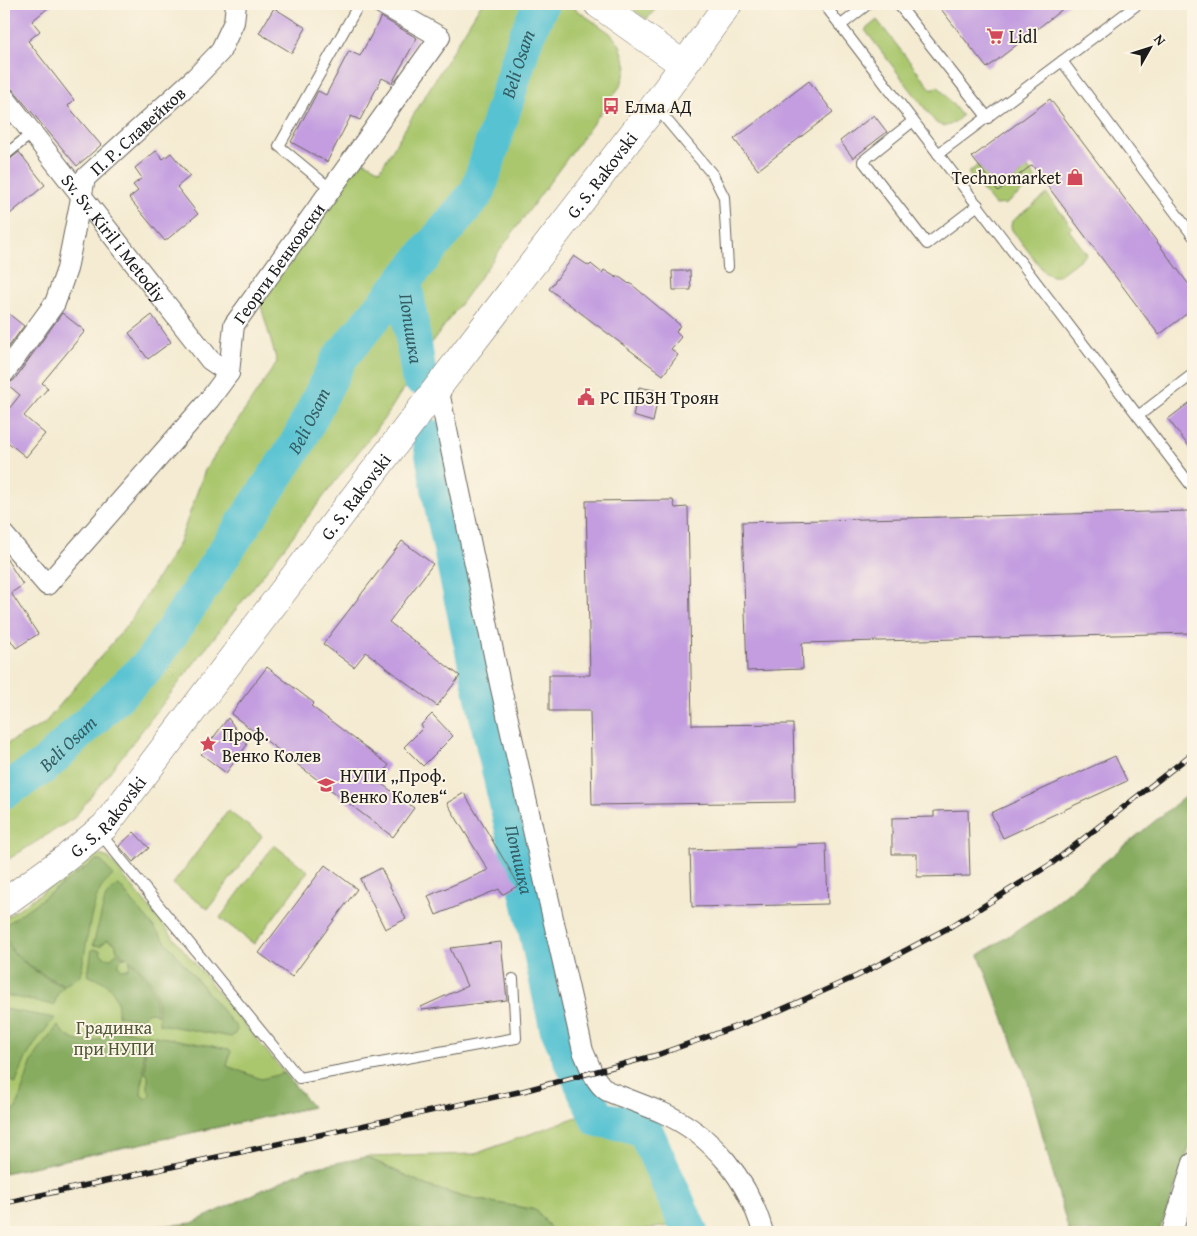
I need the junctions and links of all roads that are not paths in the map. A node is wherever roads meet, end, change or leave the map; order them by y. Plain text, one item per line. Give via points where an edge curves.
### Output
1 (236, 4) edge
2 (359, 4) edge
3 (382, 4) edge
4 (598, 4) edge
5 (728, 4) edge
6 (824, 4) edge
7 (868, 4) edge
8 (898, 4) edge
9 (1138, 4) edge
10 (840, 26) junction
11 (1062, 61) junction
12 (684, 65) junction
13 (4, 97) edge
14 (655, 105) junction
15 (988, 118) junction
16 (914, 121) junction
17 (32, 133) junction
18 (938, 154) junction
19 (4, 156) edge
20 (331, 189) junction
21 (81, 195) junction
22 (978, 205) junction
23 (1193, 236) edge
24 (728, 267) dead end
25 (4, 373) edge
26 (229, 373) junction
27 (1193, 374) edge
28 (438, 387) junction
29 (1138, 416) junction
30 (1193, 488) edge
31 (4, 535) edge
32 (99, 831) junction
33 (4, 903) edge
34 (513, 979) dead end
35 (1193, 1163) edge
36 (763, 1232) edge
37 (1172, 1232) edge

1 - 21 street, П. Р. Славейков via 234,22 220,52 85,178
2 - 20 lane via 279,146
3 - 20 street, Георги Бенковски via 440,37
4 - 12 street
5 - 12 street, G. S. Rakovski
6 - 10 lane
7 - 10 lane
8 - 15 lane
9 - 11 lane
10 - 16 lane
11 - 15 lane
11 - 23 lane
12 - 14 street, G. S. Rakovski
13 - 17 street, Sv. Sv. Kiril i Metodiy
14 - 24 lane via 714,175 724,197
14 - 28 street, G. S. Rakovski
15 - 18 lane
16 - 18 lane
16 - 22 lane via 863,161 927,244
17 - 19 lane
17 - 21 street, Sv. Sv. Kiril i Metodiy
18 - 22 lane
20 - 26 street, Георги Бенковски via 234,324
21 - 25 street, П. Р. Славейков via 67,269 55,302
21 - 26 street, Sv. Sv. Kiril i Metodiy via 210,360
22 - 29 lane
26 - 31 street via 47,585
27 - 29 lane
28 - 32 street, G. S. Rakovski
28 - 36 street via 500,684 583,1051 592,1074 606,1090 664,1114 710,1143 736,1173 755,1208
29 - 30 lane
32 - 33 street, G. S. Rakovski
32 - 34 lane via 299,1078 516,1038
35 - 37 street

